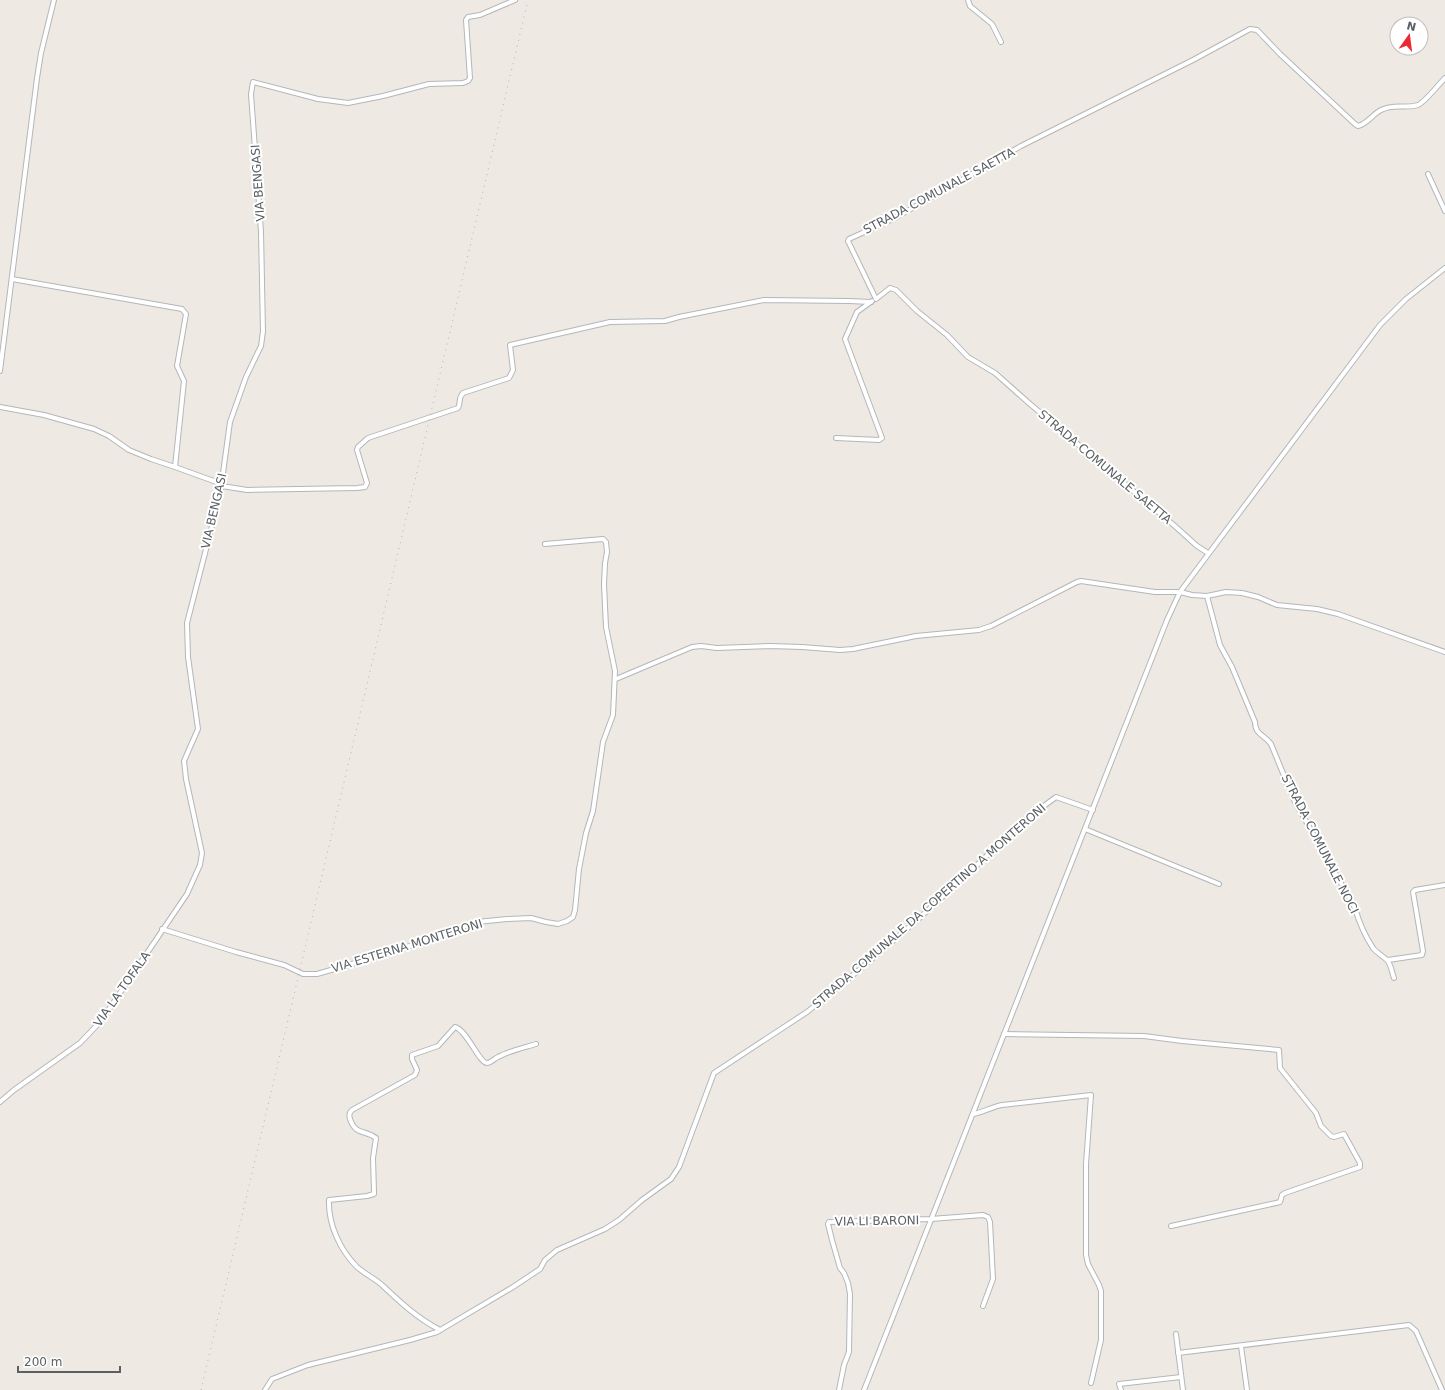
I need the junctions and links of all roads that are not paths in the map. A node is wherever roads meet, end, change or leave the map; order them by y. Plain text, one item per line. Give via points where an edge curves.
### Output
1 (54, 0) edge
2 (515, 0) edge
3 (968, 0) edge
4 (1001, 42) dead end
5 (1445, 78) edge
6 (1428, 174) dead end
7 (1445, 211) edge
8 (1445, 268) edge
9 (12, 279) junction
10 (876, 299) junction
11 (871, 302) junction
12 (0, 371) edge
13 (0, 407) edge
14 (836, 438) dead end
15 (176, 467) junction
16 (222, 485) junction
17 (545, 544) dead end
18 (1208, 553) junction
19 (1180, 592) junction
20 (1207, 596) junction
21 (1445, 652) edge
22 (616, 680) junction
23 (1093, 810) junction
24 (1085, 829) junction
25 (1219, 884) dead end
26 (1445, 884) edge
27 (162, 929) junction
28 (1388, 960) junction
29 (1394, 978) dead end
30 (1004, 1034) junction
31 (536, 1044) dead end
32 (0, 1102) edge
33 (973, 1114) junction
34 (931, 1219) junction
35 (1171, 1226) dead end
36 (983, 1306) dead end
37 (440, 1330) junction
38 (1176, 1334) dead end
39 (1241, 1346) junction
40 (1178, 1353) junction
41 (1181, 1377) junction
42 (1091, 1383) dead end
43 (265, 1390) edge
44 (839, 1390) edge
45 (864, 1390) edge
46 (1121, 1390) edge
47 (1183, 1390) edge
48 (1247, 1390) edge
49 (1442, 1390) edge

1 - 9 street via 37,78
2 - 16 street, VIA BENGASI via 468,17 466,20 470,78 464,83 429,84 348,103 318,99 253,82 251,94 261,232 263,331 261,346 246,377 230,422
3 - 4 street via 970,6 992,24
5 - 10 street, STRADA COMUNALE SAETTA via 1420,104 1389,107 1358,126 1257,30 1250,29 1022,146 895,218 849,239
6 - 7 street
8 - 18 street via 1406,299 1380,325
9 - 12 street
9 - 15 street via 182,309 186,314 177,366 184,381
10 - 11 street
10 - 18 street, STRADA COMUNALE SAETTA via 890,288 896,290 968,357 995,373
11 - 14 street via 857,312 845,339 882,438
11 - 16 street via 764,300 665,321 610,322 510,345 513,370 509,378 463,393 459,398 458,408 363,441 357,450 367,483 365,486 247,490
13 - 15 street via 44,415 94,429 129,450
15 - 16 street
16 - 27 street, VIA BENGASI via 186,623 198,729 184,761 202,853 200,865 187,894
17 - 22 street, VIA ESTERNA MONTERONI via 602,539 606,542 606,627
18 - 19 street
19 - 20 street
19 - 22 street via 1155,592 1081,581 992,626 979,630 916,636 840,650 802,646 692,647
19 - 23 street
20 - 21 street via 1226,592 1242,593 1277,604 1328,611
20 - 28 street, STRADA COMUNALE NOCI via 1220,645 1247,702 1255,728 1271,744 1294,800 1355,908 1360,924 1374,950
22 - 27 street, VIA ESTERNA MONTERONI via 613,715 603,742 593,811 579,869 575,910 573,917 567,921 558,924 531,918 477,922 390,953 317,974 303,974 284,965
23 - 24 street
23 - 37 street, STRADA COMUNALE DA COPERTINO A MONTERONI via 1056,797 1029,817 859,970 807,1012 714,1073 679,1167 671,1179 619,1220 605,1229 557,1250 545,1260 540,1269
24 - 25 street
24 - 30 street
26 - 28 street via 1413,892 1422,955
27 - 32 street, VIA LA TOFALA via 101,1021 80,1043
28 - 29 street
30 - 33 street
30 - 35 street via 1144,1036 1279,1050 1280,1068 1316,1113 1321,1126 1331,1136 1344,1134 1360,1163 1360,1166 1285,1193 1276,1204
31 - 37 street via 486,1063 464,1033 455,1027 438,1046 412,1055 417,1070 415,1075 349,1112 356,1130 376,1138 373,1158 374,1194 330,1200 331,1220 340,1244 357,1266 397,1301
33 - 34 street
33 - 42 street via 993,1106 1090,1095 1086,1164 1087,1259 1100,1288 1102,1329
34 - 36 street via 983,1215 988,1217 993,1279
34 - 44 street, VIA LI BARONI via 829,1222 840,1268 848,1283 850,1294 849,1352
34 - 45 street
37 - 43 street, STRADA COMUNALE DA COPERTINO A MONTERONI via 308,1366 272,1379
38 - 40 street
39 - 40 street
39 - 48 street
39 - 49 street via 1409,1325 1416,1331
40 - 41 street
41 - 46 street via 1119,1384
41 - 47 street

